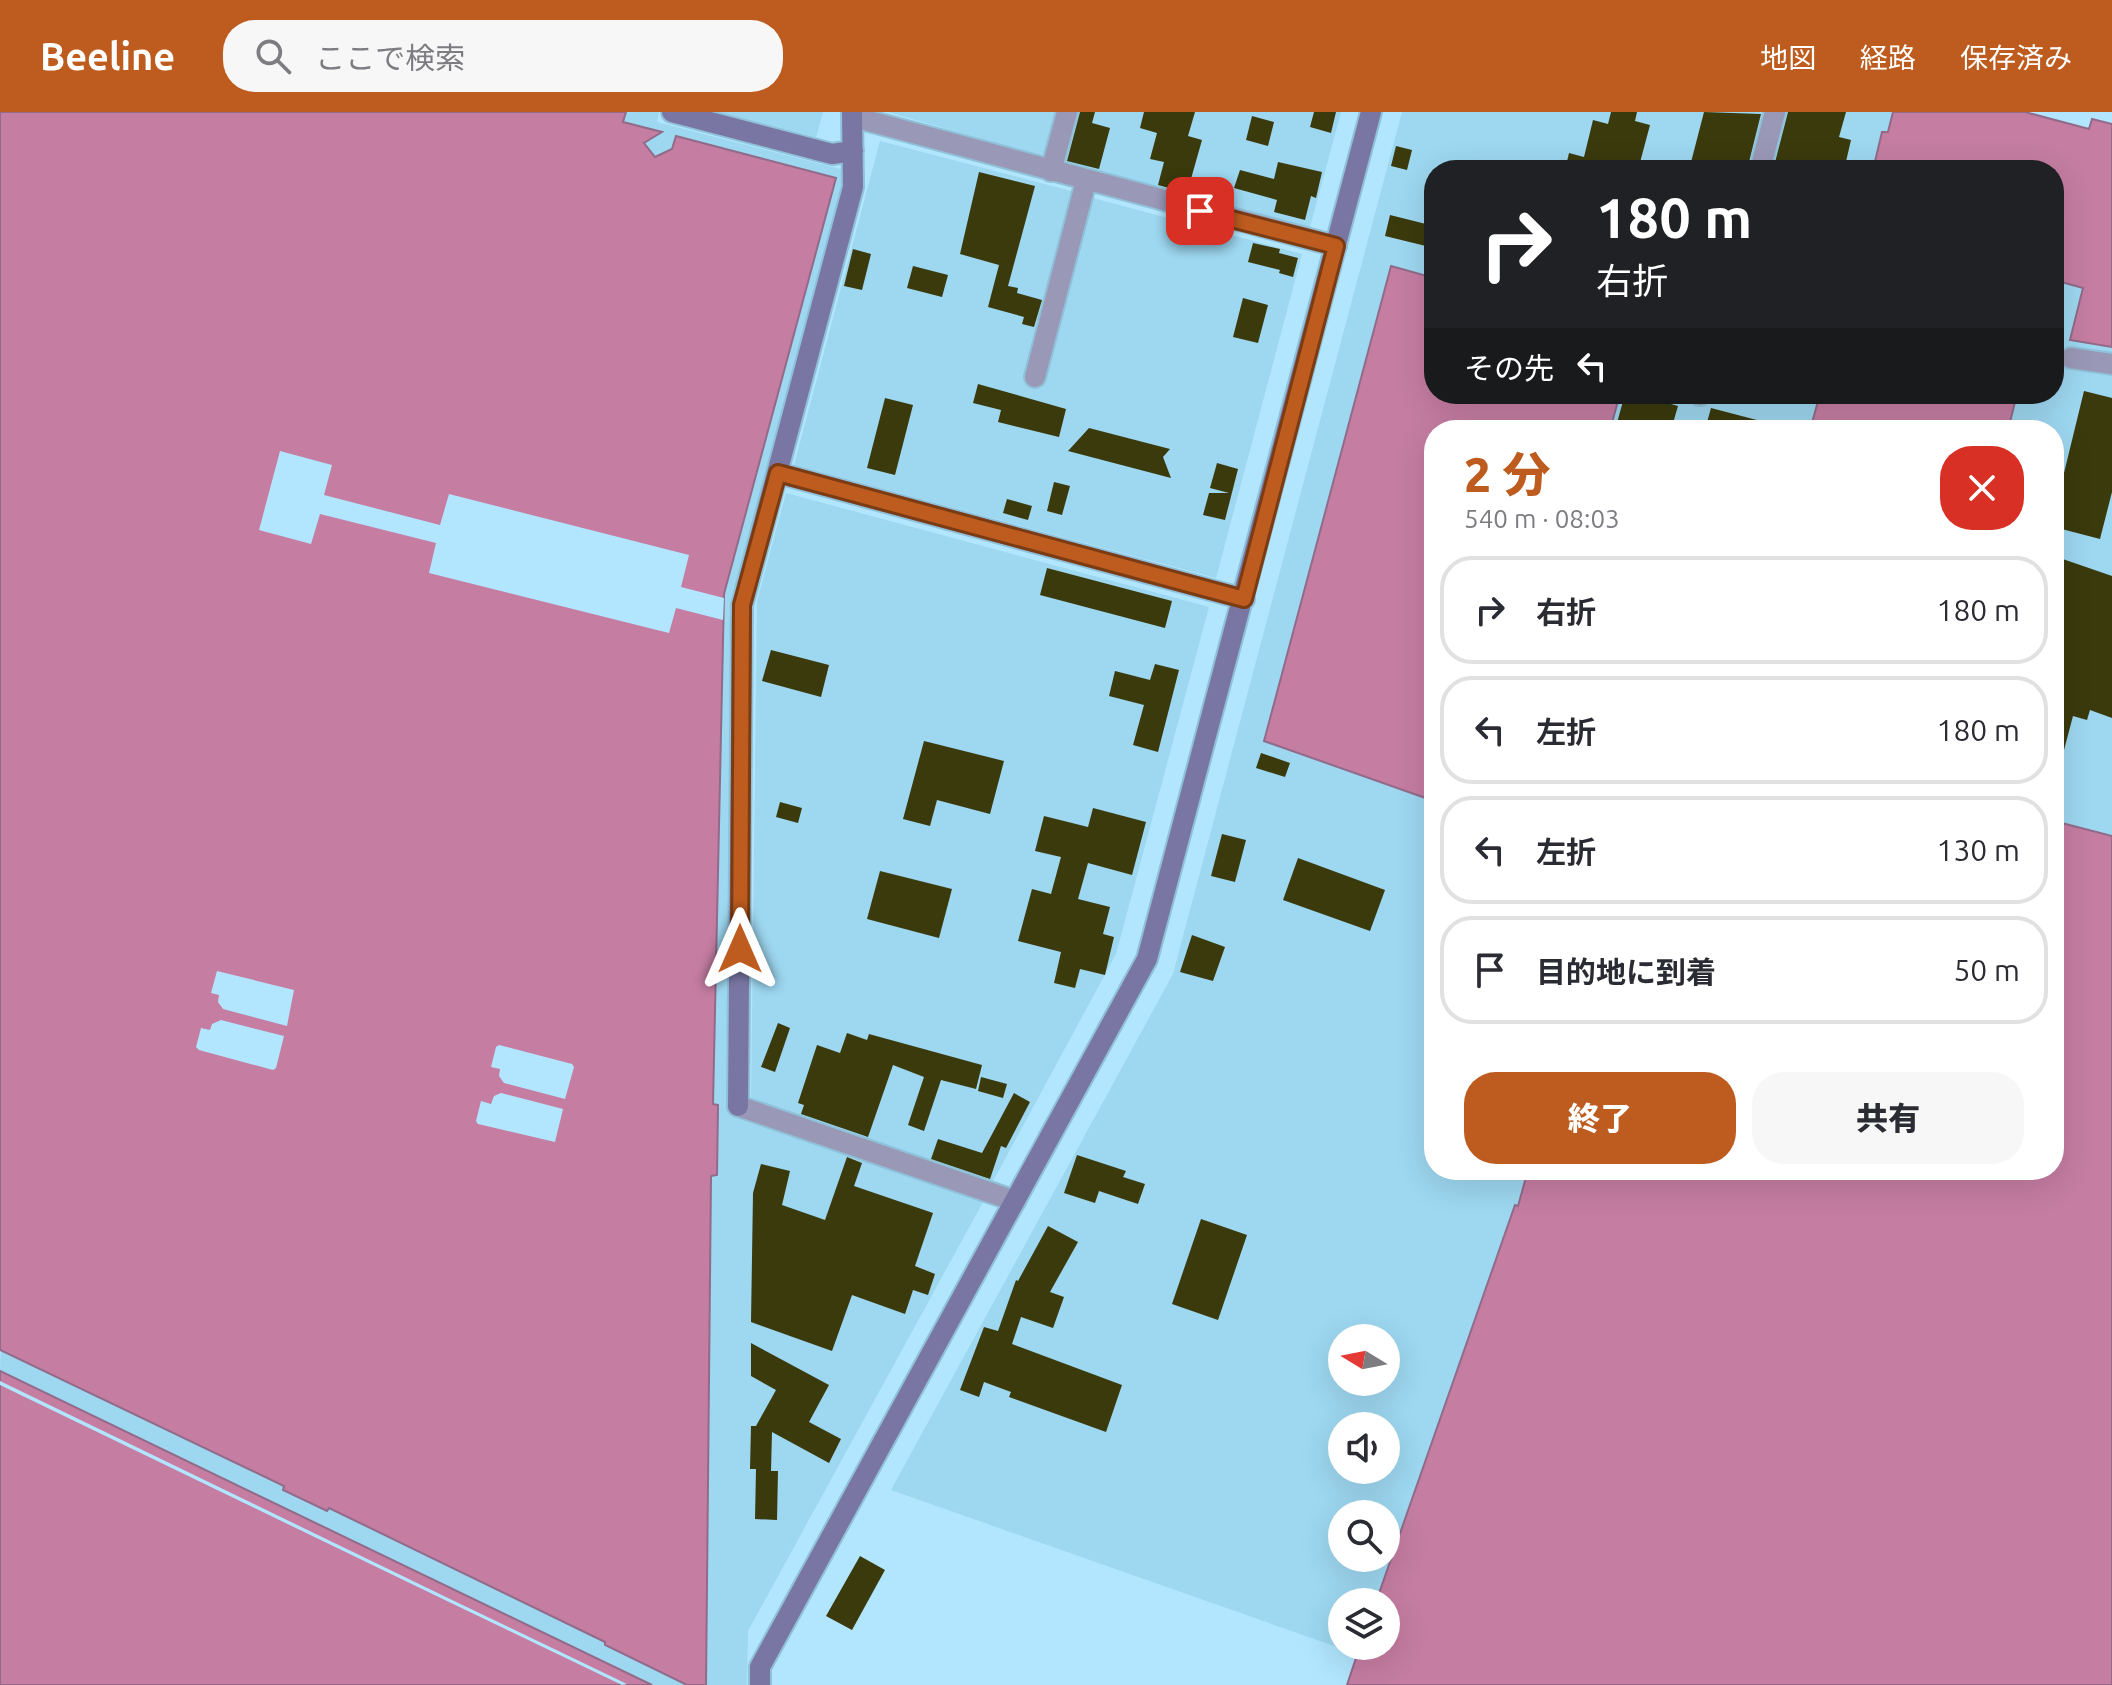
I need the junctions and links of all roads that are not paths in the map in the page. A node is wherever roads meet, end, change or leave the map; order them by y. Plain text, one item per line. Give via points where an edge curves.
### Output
1 (672, 112) edge
2 (1067, 112) edge
3 (1371, 112) edge
4 (1775, 112) edge
5 (861, 115) edge
6 (853, 151) junction
7 (1763, 160) edge
8 (1051, 171) junction
9 (1086, 181) junction
10 (1336, 246) junction
11 (2071, 358) dead end
12 (2112, 364) edge
13 (1035, 377) dead end
14 (778, 473) junction
15 (1244, 599) junction
16 (1015, 1201) junction
17 (760, 1685) edge

1 - 6 street via 832,154
2 - 8 street
3 - 10 street
4 - 7 street
5 - 6 street
5 - 8 street
6 - 14 street via 853,187
8 - 9 street
9 - 10 street
9 - 13 street
10 - 15 street
11 - 12 street
14 - 15 street
14 - 16 street via 742,605 738,1106
15 - 16 street via 1147,959
16 - 17 street via 760,1667

